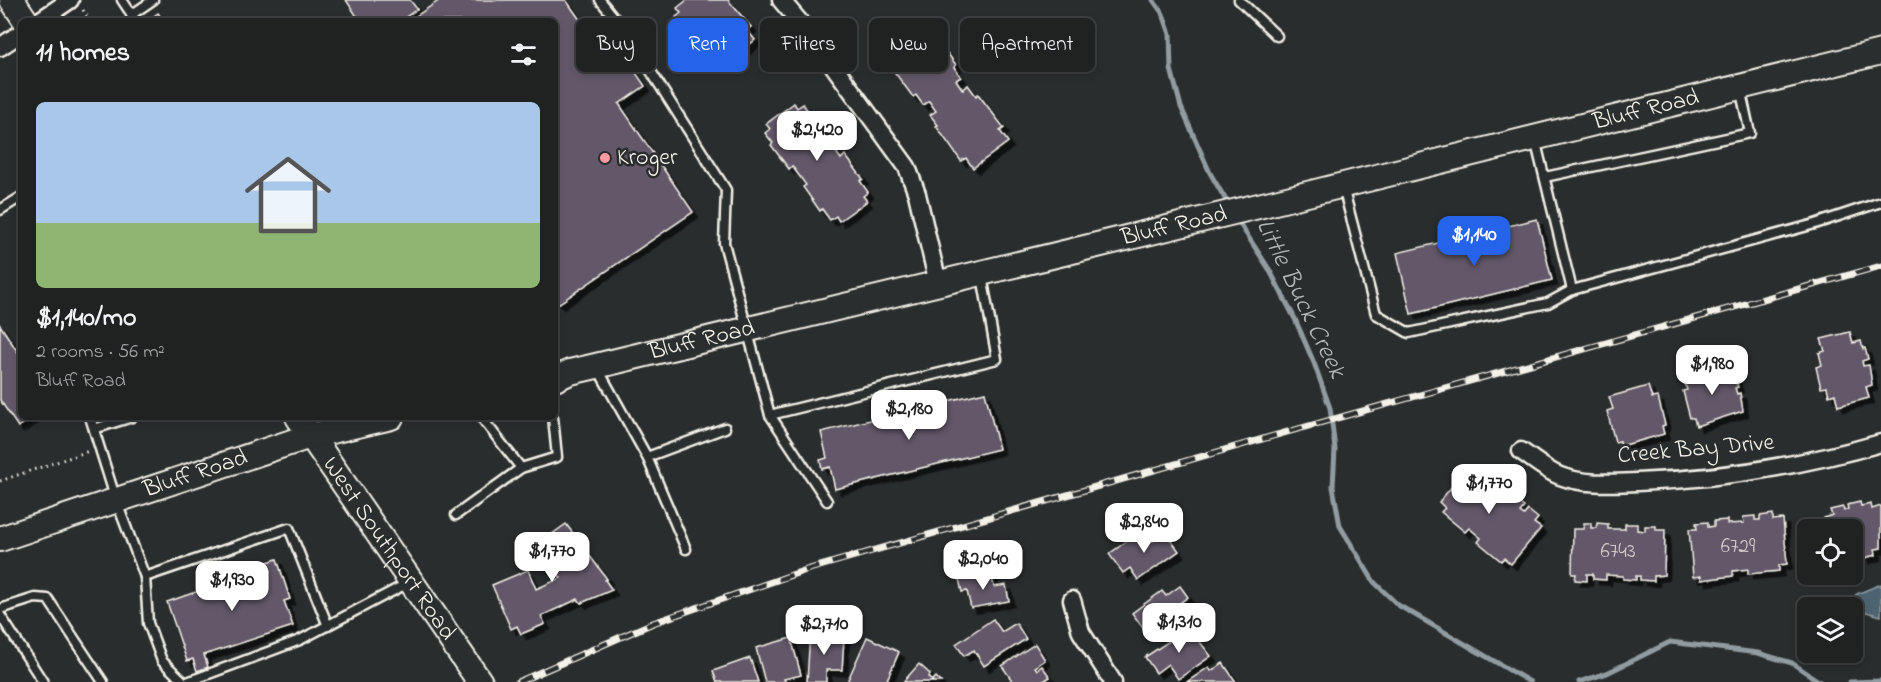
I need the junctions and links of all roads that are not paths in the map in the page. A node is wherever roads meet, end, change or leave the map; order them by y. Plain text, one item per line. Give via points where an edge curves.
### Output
1 (12, 0) edge
2 (70, 0) edge
3 (122, 0) edge
4 (153, 0) edge
5 (600, 0) edge
6 (781, 0) edge
7 (1239, 0) edge
8 (24, 18) edge
9 (43, 18) edge
10 (134, 18) edge
11 (18, 35) edge
12 (1277, 36) dead end
13 (0, 47) edge
14 (1881, 52) edge
15 (1740, 87) junction
16 (1535, 138) junction
17 (1545, 177) junction
18 (1343, 185) junction
19 (18, 199) edge
20 (1881, 202) edge
21 (0, 210) edge
22 (981, 272) junction
23 (939, 283) junction
24 (1572, 290) junction
25 (747, 329) junction
26 (596, 366) junction
27 (560, 375) edge
28 (770, 415) junction
29 (91, 420) edge
30 (122, 420) edge
31 (362, 420) edge
32 (483, 420) edge
33 (553, 420) edge
34 (304, 426) edge
35 (725, 428) dead end
36 (94, 429) junction
37 (1881, 443) edge
38 (1521, 452) dead end
39 (647, 457) junction
40 (521, 468) junction
41 (116, 500) junction
42 (827, 501) dead end
43 (456, 515) dead end
44 (0, 539) edge
45 (686, 549) dead end
46 (146, 578) junction
47 (410, 581) junction
48 (1072, 600) dead end
49 (0, 609) edge
50 (0, 615) edge
51 (328, 626) junction
52 (43, 682) edge
53 (103, 682) edge
54 (186, 682) edge
55 (480, 682) edge
56 (1113, 682) edge

1 - 8 main road
2 - 9 street
3 - 10 lane
4 - 10 lane
5 - 25 lane via 626,32 726,190 724,243
6 - 23 street via 907,167
7 - 12 lane
11 - 13 street
14 - 15 main road, Bluff Road
15 - 16 main road, Bluff Road
15 - 17 lane via 1750,133
16 - 17 lane
16 - 18 main road, Bluff Road
17 - 24 lane
18 - 22 main road, Bluff Road
18 - 24 lane via 1376,314 1409,333 1548,303
19 - 21 lane
20 - 24 lane via 1815,224
22 - 23 main road, Bluff Road
22 - 28 lane via 997,358
23 - 25 main road, Bluff Road
25 - 26 main road, Bluff Road
25 - 28 lane
26 - 27 main road, Bluff Road
26 - 39 lane
28 - 42 lane
29 - 36 lane
30 - 36 lane
31 - 34 main road, Bluff Road
32 - 40 lane
33 - 40 lane via 557,457
34 - 41 main road, Bluff Road
34 - 47 main road, West Southport Road
35 - 39 lane
36 - 41 lane
37 - 38 street, Creek Bay Drive via 1767,470 1680,480 1615,482 1559,476
39 - 45 lane
40 - 43 lane
41 - 44 main road, Bluff Road
41 - 46 lane
46 - 51 lane via 289,528
46 - 54 lane via 148,623 162,661
47 - 51 lane
47 - 55 main road, West Southport Road
48 - 56 street via 1081,632
49 - 53 lane via 35,598 48,599
50 - 52 lane
51 - 54 lane

